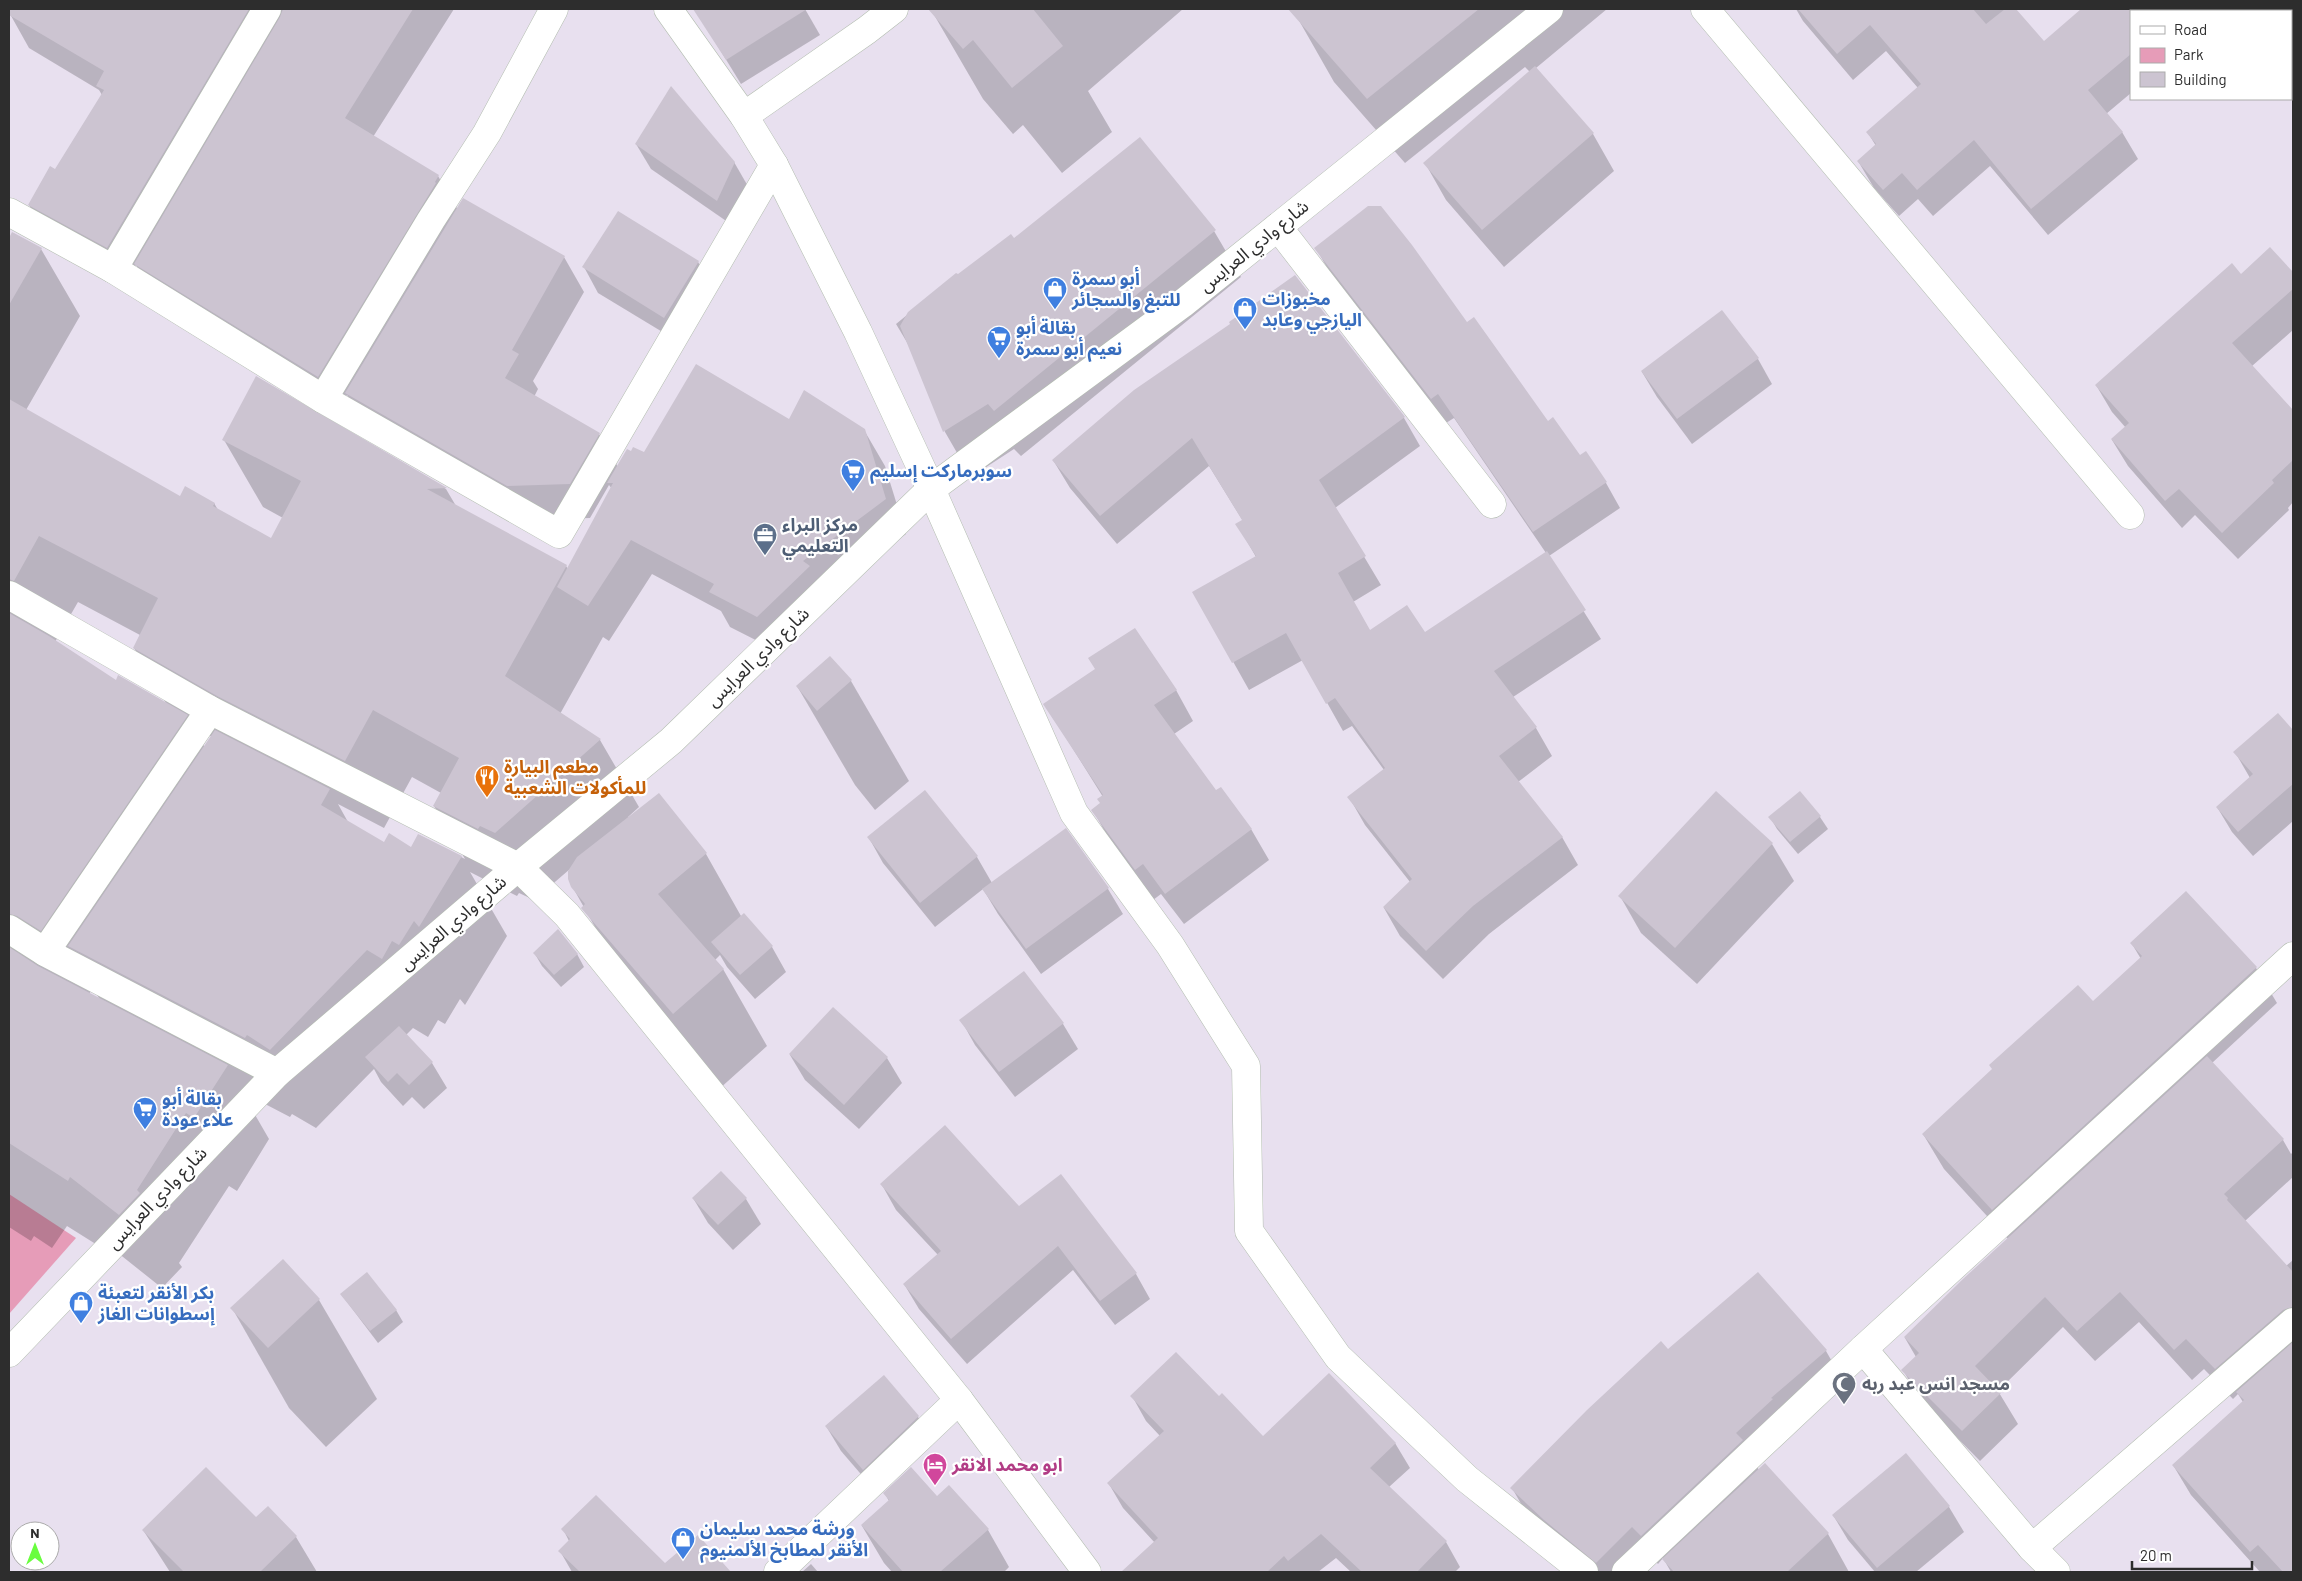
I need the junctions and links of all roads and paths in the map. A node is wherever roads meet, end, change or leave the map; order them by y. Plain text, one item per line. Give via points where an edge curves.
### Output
1 (266, 9) edge
2 (554, 9) edge
3 (668, 9) edge
4 (894, 9) edge
5 (1549, 9) edge
6 (1705, 9) edge
7 (744, 116) junction
8 (774, 165) junction
9 (9, 212) edge
10 (1278, 227) junction
11 (113, 270) junction
12 (323, 399) junction
13 (931, 489) junction
14 (1492, 504) dead end
15 (2130, 515) dead end
16 (9, 595) edge
17 (210, 710) junction
18 (518, 867) junction
19 (9, 929) edge
20 (45, 952) junction
21 (2293, 956) edge
22 (277, 1073) junction
23 (2293, 1322) edge
24 (1863, 1349) junction
25 (9, 1353) edge
26 (959, 1400) junction
27 (2032, 1548) junction
28 (778, 1572) edge
29 (1086, 1572) edge
30 (1584, 1572) edge
31 (1626, 1572) edge
32 (2056, 1572) edge

1 - 11 street
2 - 12 street via 487,133
3 - 7 street
4 - 7 street
5 - 10 street, شارع وادي العرايس
6 - 15 street
7 - 8 street
8 - 12 street via 559,534
8 - 13 street via 858,332
9 - 11 street
10 - 13 street, شارع وادي العرايس via 1182,304
10 - 14 street
11 - 12 street
13 - 18 street, شارع وادي العرايس via 671,741
13 - 30 street via 1074,813 1170,945 1246,1066 1249,1231 1338,1358 1467,1479
16 - 17 street
17 - 18 street
17 - 20 street
18 - 22 street, شارع وادي العرايس
18 - 26 street via 567,915
19 - 20 street
20 - 22 street
21 - 24 street
22 - 25 street, شارع وادي العرايس
23 - 27 street
24 - 27 street
24 - 31 street
26 - 28 street
26 - 29 street
27 - 32 street

